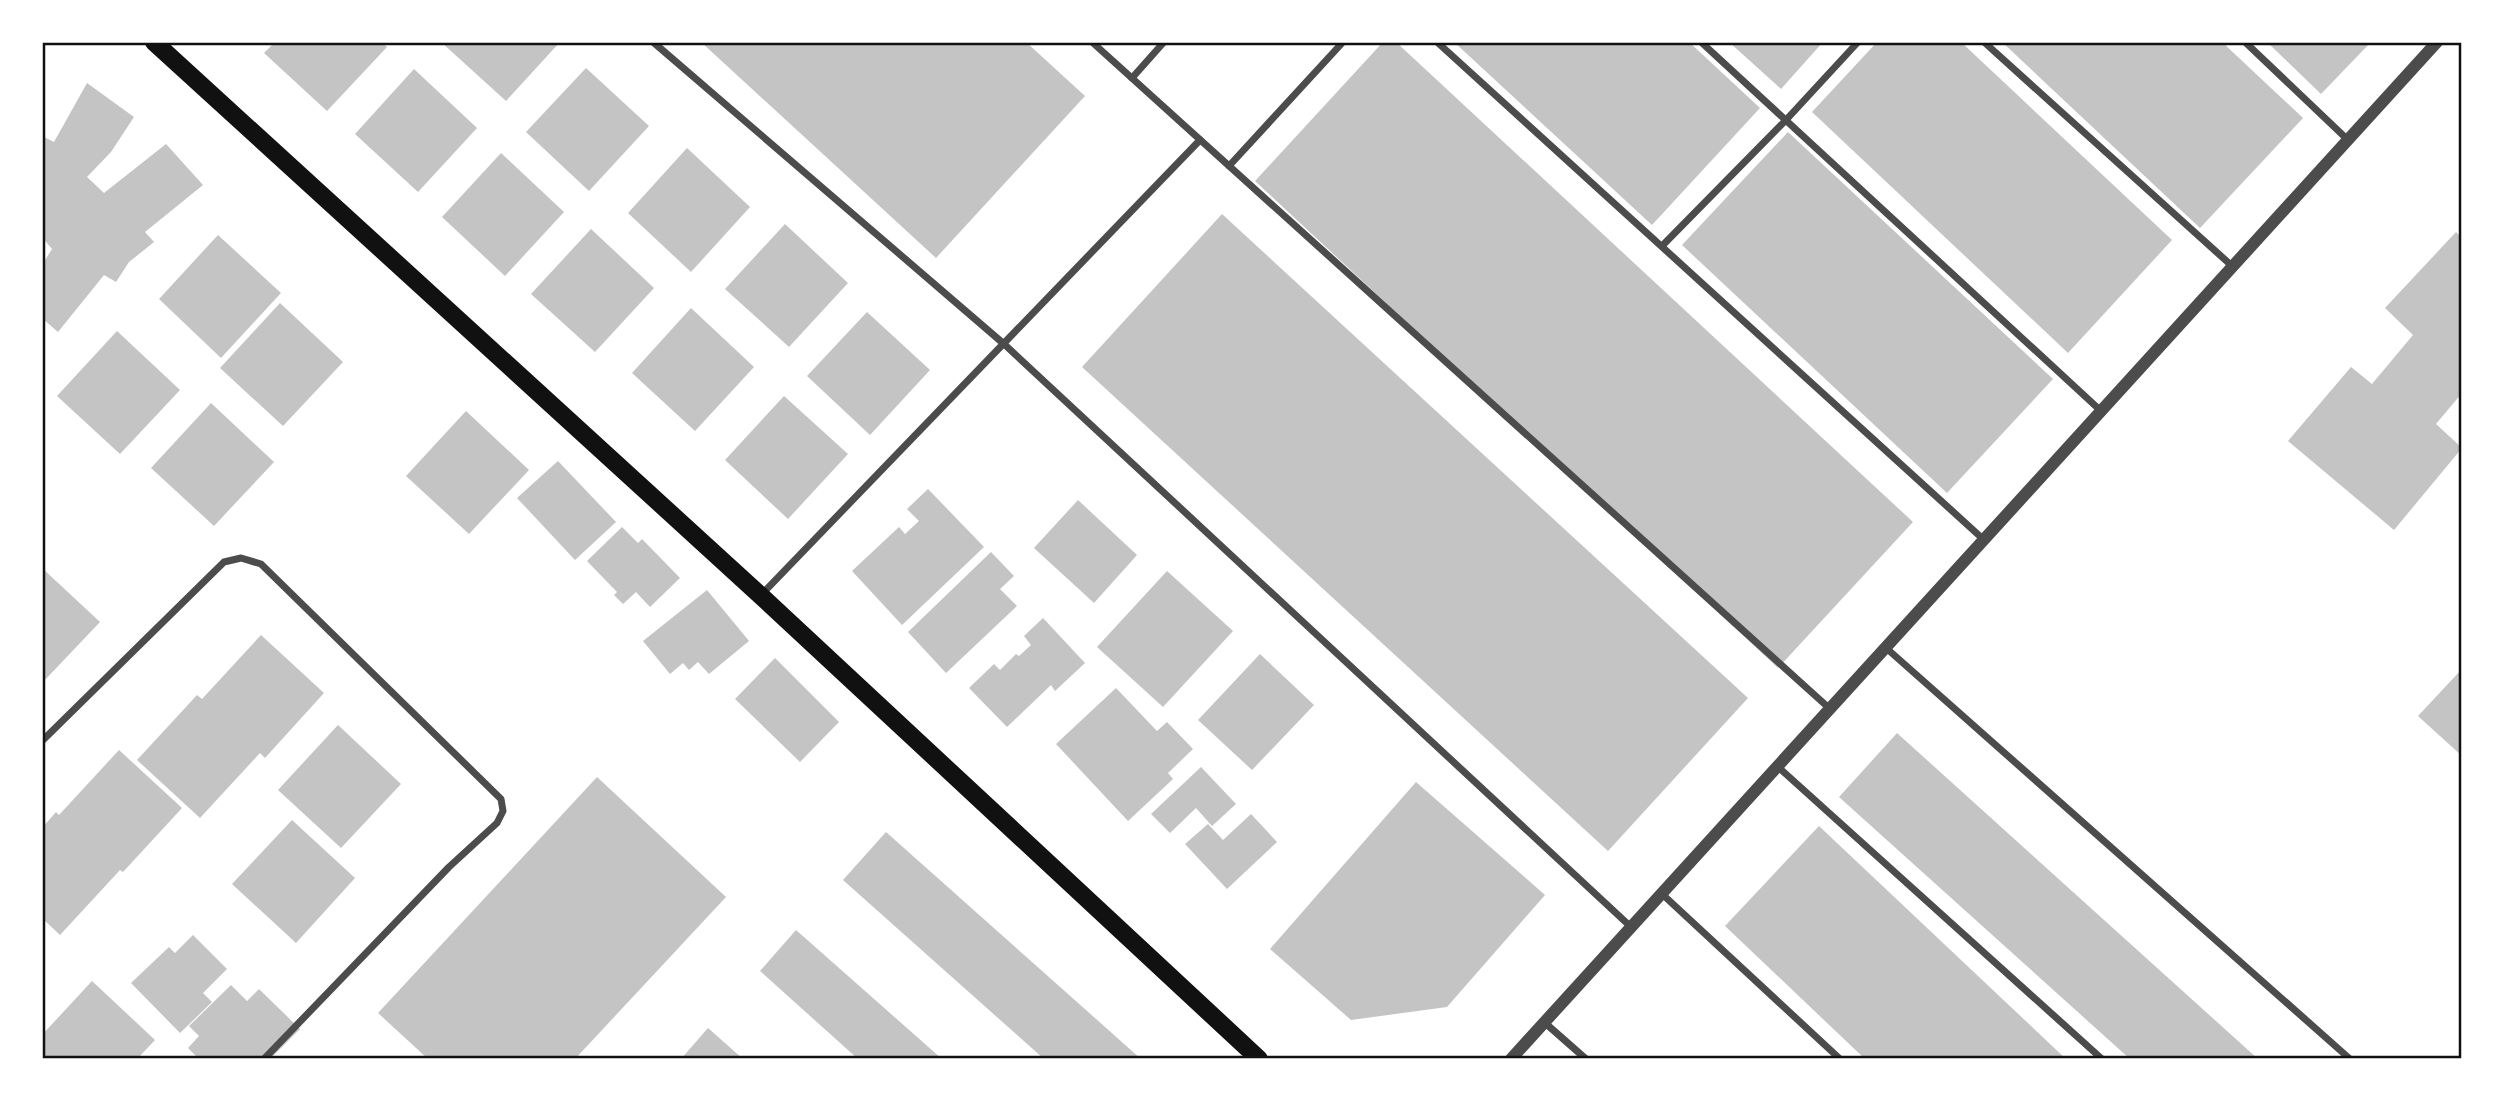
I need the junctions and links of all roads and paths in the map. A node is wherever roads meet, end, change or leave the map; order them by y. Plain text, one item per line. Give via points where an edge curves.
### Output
1 (154, 42) edge
2 (653, 42) edge
3 (1092, 42) edge
4 (1164, 42) edge
5 (1343, 42) edge
6 (1437, 42) edge
7 (1701, 42) edge
8 (1858, 42) edge
9 (1984, 42) edge
10 (2245, 42) edge
11 (2437, 42) edge
12 (1132, 78) junction
13 (1786, 120) junction
14 (1200, 140) junction
15 (2348, 140) junction
16 (1230, 166) junction
17 (1662, 246) junction
18 (2232, 266) junction
19 (1004, 344) junction
20 (2101, 411) junction
21 (1983, 539) junction
22 (760, 595) junction
23 (1885, 647) junction
24 (1829, 708) junction
25 (42, 741) edge
26 (1777, 766) junction
27 (1661, 893) junction
28 (1631, 927) junction
29 (1544, 1022) junction
30 (264, 1059) edge
31 (1259, 1059) edge
32 (1511, 1059) edge
33 (1586, 1059) edge
34 (1840, 1059) edge
35 (2102, 1059) edge
36 (2350, 1059) edge

1 - 22 main road
2 - 19 street
3 - 12 street
4 - 12 street
5 - 16 street
6 - 17 street
7 - 13 street
8 - 13 street
9 - 18 street
10 - 15 street
11 - 15 street
12 - 14 street
13 - 17 street
13 - 20 street
14 - 16 street
14 - 19 street
15 - 18 street
16 - 24 street
17 - 21 street
18 - 20 street
19 - 22 street
19 - 28 street
20 - 21 street
21 - 23 street
22 - 31 main road
23 - 24 street
23 - 36 street
24 - 26 street
25 - 30 street via 224,562 241,558 261,564 501,799 503,811 496,823
26 - 27 street
26 - 35 street
27 - 28 street
27 - 34 street
28 - 29 street
29 - 32 street
29 - 33 street

